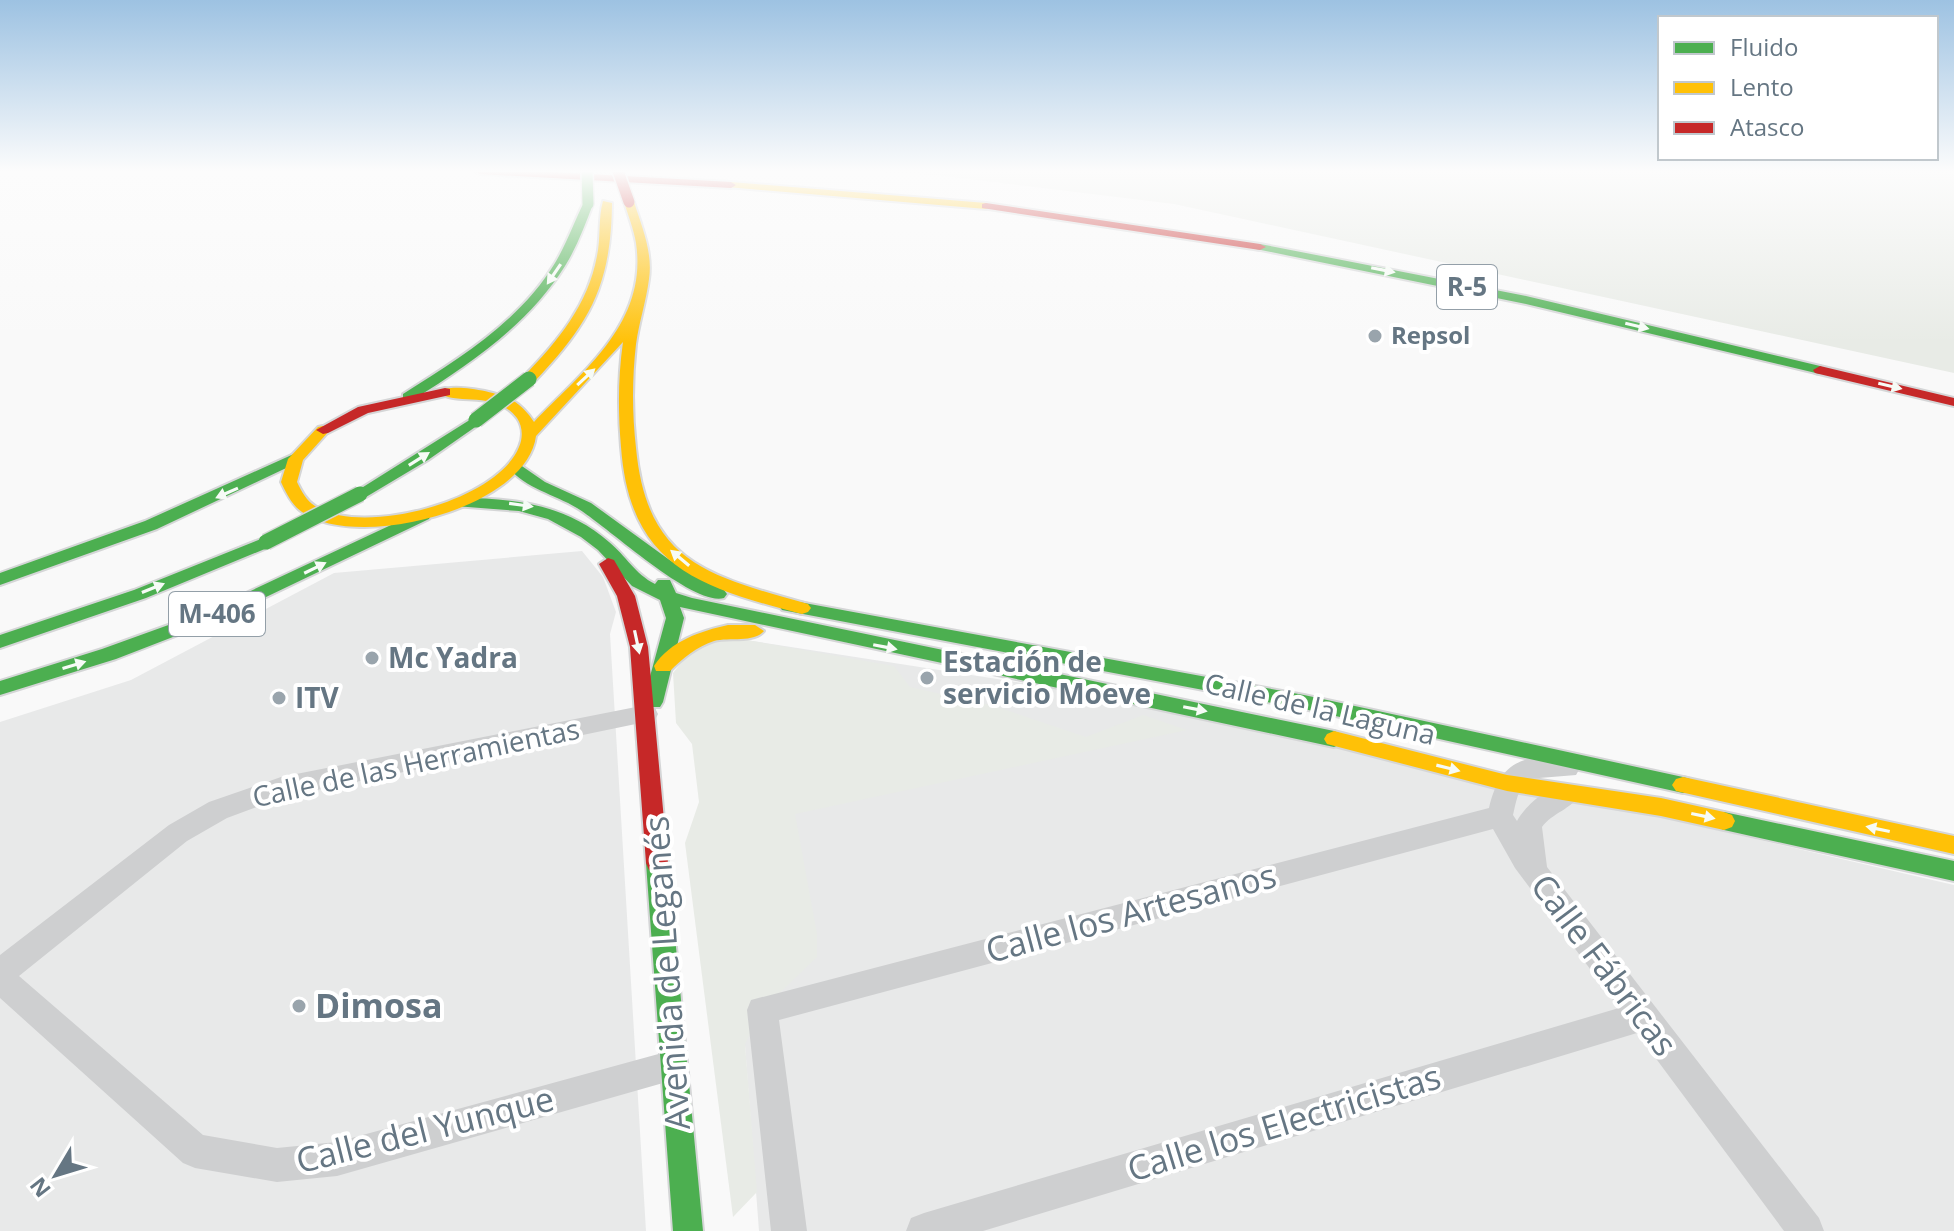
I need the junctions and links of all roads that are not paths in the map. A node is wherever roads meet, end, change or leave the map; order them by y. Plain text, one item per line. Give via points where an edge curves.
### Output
1 (582, 228) edge
2 (591, 228) edge
3 (600, 228) edge
4 (640, 228) edge
5 (1148, 228) edge
6 (1243, 228) edge
7 (1408, 257) dead end
8 (636, 310) junction
9 (408, 397) junction
10 (1954, 402) edge
11 (532, 433) junction
12 (296, 458) junction
13 (516, 467) junction
14 (353, 489) junction
15 (461, 503) junction
16 (423, 515) junction
17 (610, 524) junction
18 (576, 526) junction
19 (260, 536) junction
20 (0, 579) edge
21 (673, 599) junction
22 (802, 608) junction
23 (0, 623) edge
24 (856, 641) junction
25 (0, 642) edge
26 (659, 670) junction
27 (0, 688) edge
28 (646, 714) junction
29 (1620, 772) junction
30 (1507, 783) junction
31 (1567, 794) junction
32 (1500, 816) junction
33 (1954, 845) edge
34 (1954, 871) edge
35 (1536, 874) junction
36 (0, 976) edge
37 (1643, 1016) junction
38 (673, 1066) junction
39 (688, 1231) edge
40 (789, 1231) edge
41 (924, 1231) edge
42 (1806, 1231) edge

1 -> 9 main road, M-406 via 539,295 479,351
2 - 14 main road, M-406 via 584,270 544,338 507,374
14 -> 3 main road, M-406, bridge via 423,457 529,379 593,299 605,270
4 - 8 main road, bridge via 645,256
5 -> 10 main road, R-5 via 1483,290
6 - 7 main road, R-5
11 -> 8 main road via 608,355
22 -> 8 main road via 740,592 695,571 654,534 638,509 626,424 625,350
9 - 11 main road via 479,394 525,415
9 - 12 main road via 337,423
11 - 13 main road
12 - 16 main road via 289,482 300,504 330,518 373,522
12 -> 20 main road via 146,528
13 - 15 main road
13 - 17 main road via 525,479 581,504
14 - 19 main road, M-406, bridge
15 - 16 main road
15 -> 18 main road via 534,506
27 -> 16 main road, M-406 via 216,614
17 - 21 main road
17 - 22 main road via 699,588
18 - 21 main road, Calle de la Laguna via 637,581
18 -> 28 main road, Avenida de Leganés via 626,596 639,647
19 - 23 main road, M-406
25 -> 19 main road, M-406 via 140,594
21 - 24 main road, Calle de la Laguna
21 - 26 main road, Avenida de Leganés via 677,621
22 - 29 main road, Calle de la Laguna via 1304,702
24 - 26 main road via 717,631 678,649
24 -> 30 main road, Calle de la Laguna via 1296,729
26 - 28 main road, Avenida de Leganés
28 - 36 street, Calle de las Herramientas via 281,787 238,802 178,833
28 - 38 main road, Avenida de Leganés
29 - 30 street via 1539,766 1521,770
33 -> 29 main road, Calle de la Laguna
30 - 31 main road, Calle de la Laguna
30 - 32 street
31 -> 34 main road, Calle de la Laguna via 1661,807
31 - 35 street via 1528,825
32 - 35 street, Calle Fábricas
32 - 40 street, Calle los Artesanos via 762,1010
35 - 37 street, Calle Fábricas
36 - 38 street, Calle del Yunque via 195,1151 277,1165 337,1159
37 - 41 street, Calle los Electricistas
37 - 42 street, Calle Fábricas
38 - 39 main road, Avenida de Leganés

